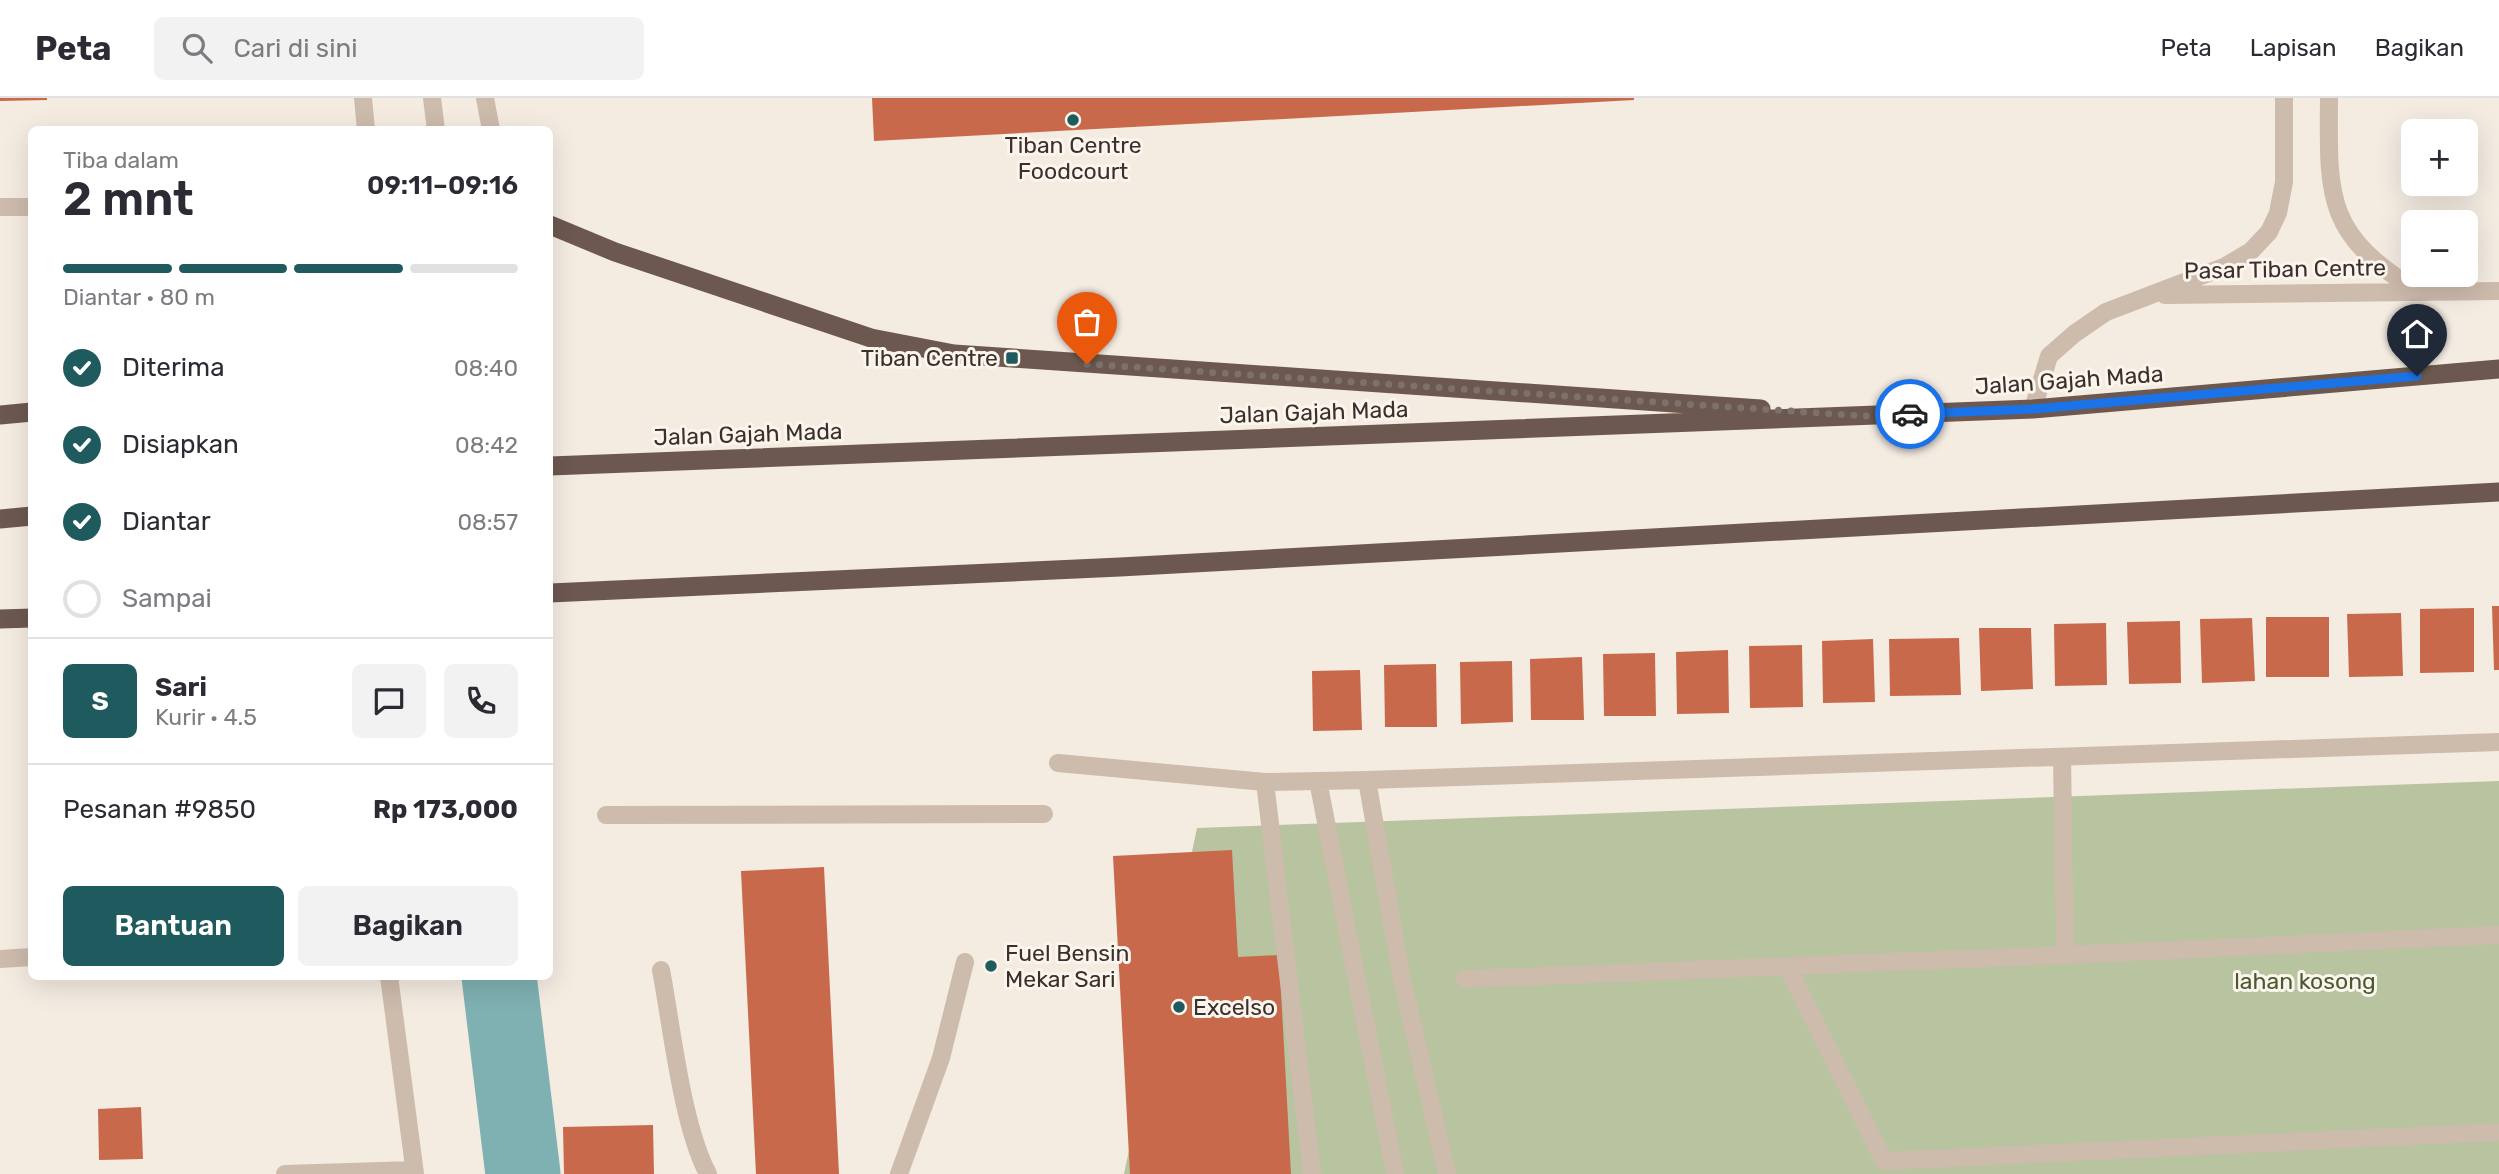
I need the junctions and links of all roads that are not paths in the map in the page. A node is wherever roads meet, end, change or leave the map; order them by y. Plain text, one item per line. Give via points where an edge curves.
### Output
1 (363, 98) edge
2 (432, 98) edge
3 (485, 98) edge
4 (2284, 98) edge
5 (2329, 98) edge
6 (366, 126) edge
7 (436, 126) edge
8 (490, 126) edge
9 (0, 207) edge
10 (28, 207) edge
11 (553, 226) edge
12 (2499, 291) edge
13 (2419, 292) junction
14 (2151, 295) junction
15 (2499, 369) edge
16 (2033, 409) junction
17 (28, 412) edge
18 (0, 415) edge
19 (1864, 416) junction
20 (553, 466) edge
21 (2499, 492) edge
22 (28, 516) edge
23 (0, 519) edge
24 (553, 593) edge
25 (28, 618) edge
26 (0, 619) edge
27 (2499, 742) edge
28 (2062, 757) junction
29 (1058, 763) dead end
30 (1367, 780) junction
31 (1318, 781) junction
32 (1265, 782) junction
33 (606, 814) dead end
34 (1044, 814) dead end
35 (2499, 935) edge
36 (2065, 955) junction
37 (28, 957) edge
38 (0, 959) edge
39 (965, 962) dead end
40 (1787, 966) junction
41 (661, 971) dead end
42 (1465, 979) dead end
43 (390, 980) edge
44 (2499, 1132) edge
45 (415, 1172) edge
46 (285, 1174) edge
47 (708, 1174) edge
48 (899, 1174) edge
49 (1312, 1174) edge
50 (1395, 1174) edge
51 (1447, 1174) edge

1 - 6 street
2 - 7 street
3 - 8 street
4 - 14 street, Pasar Tiban Centre via 2284,183 2269,232 2251,251 2224,267
5 - 13 street, Pasar Tiban Centre via 2330,177 2337,213 2382,269
9 - 10 street
11 - 19 highway via 615,252 872,338 954,354
12 - 13 street, Pasar Tiban Centre
13 - 14 street, Pasar Tiban Centre
14 - 16 street, Pasar Tiban Centre via 2106,312 2049,356
15 - 16 highway, Jalan Gajah Mada
16 - 19 highway, Jalan Gajah Mada
17 - 18 highway
19 - 20 highway, Jalan Gajah Mada
21 - 24 highway
22 - 23 highway
25 - 26 highway
27 - 28 street
28 - 30 street
28 - 36 street
29 - 32 street
30 - 31 street
30 - 51 street via 1401,975
31 - 32 street
31 - 50 street
32 - 49 street
33 - 34 street
35 - 36 street
36 - 40 street
37 - 38 street
39 - 48 street via 941,1058
40 - 42 street
40 - 44 street via 1884,1161
41 - 47 street via 686,1101
43 - 45 street
45 - 46 street

